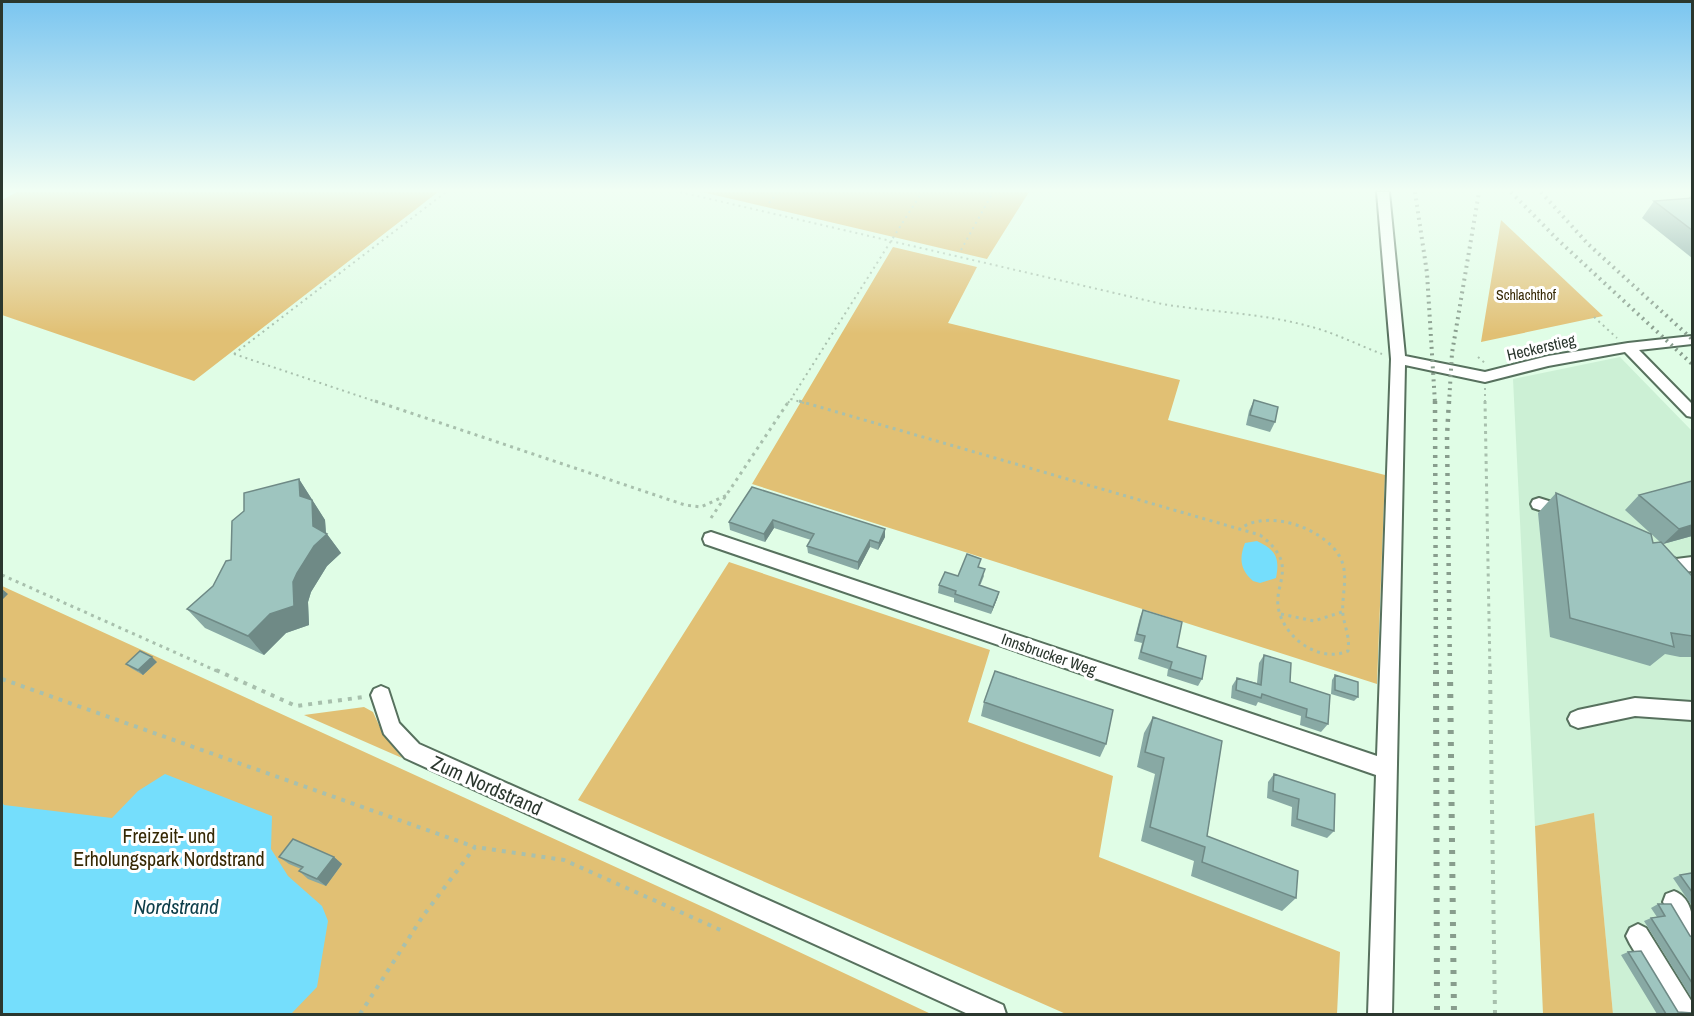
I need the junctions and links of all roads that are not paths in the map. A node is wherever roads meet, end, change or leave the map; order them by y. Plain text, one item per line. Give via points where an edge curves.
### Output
1 (1387, 239) edge
2 (1692, 340) edge
3 (1628, 347) junction
4 (1398, 359) junction
5 (1692, 412) edge
6 (1539, 504) dead end
7 (1584, 517) edge
8 (711, 540) dead end
9 (1645, 546) edge
10 (1692, 564) edge
11 (381, 695) road end
12 (1692, 711) edge
13 (1578, 719) dead end
14 (1387, 769) junction
15 (1674, 902) dead end
16 (1692, 930) edge
17 (1638, 936) dead end
18 (994, 1014) edge
19 (1380, 1014) edge
20 (1686, 1014) edge

1 - 4 street
2 - 3 street, Heckerstieg
3 - 4 street, Heckerstieg via 1485,377
3 - 5 street
4 - 14 street
6 - 7 street
8 - 14 street, Innsbrucker Weg
9 - 10 street via 1673,566
11 - 18 street, Zum Nordstrand via 391,728 412,751
12 - 13 street via 1635,707
14 - 19 street
15 - 16 street
17 - 20 street

